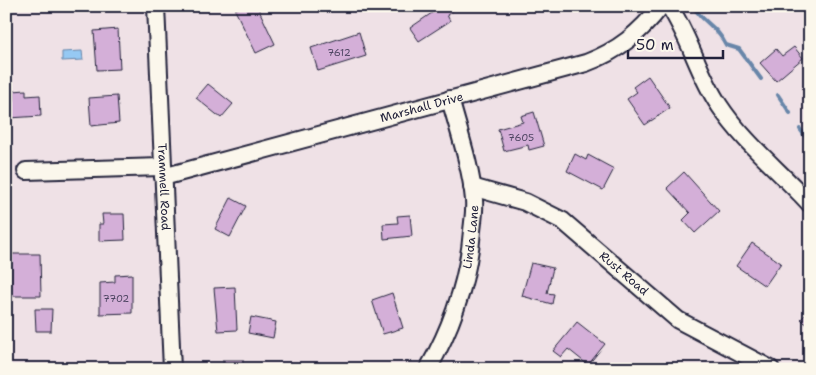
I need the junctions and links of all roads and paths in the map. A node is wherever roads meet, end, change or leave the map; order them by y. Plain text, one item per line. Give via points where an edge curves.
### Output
1 (156, 6) edge
2 (661, 6) edge
3 (669, 6) edge
4 (450, 99) junction
5 (26, 171) dead end
6 (162, 172) junction
7 (472, 187) junction
8 (810, 204) edge
9 (172, 369) edge
10 (428, 369) edge
11 (771, 369) edge

1 - 6 street, Trammell Road
2 - 4 street, Marshall Drive via 634,37 604,56
3 - 8 street via 682,25 708,88 719,106
4 - 6 street, Marshall Drive
4 - 7 street, Linda Lane
5 - 6 street, Marshall Drive
6 - 9 street, Trammell Road
7 - 10 street, Linda Lane via 472,241 464,283 452,323
7 - 11 street, Rust Road via 525,202 564,221 678,320

